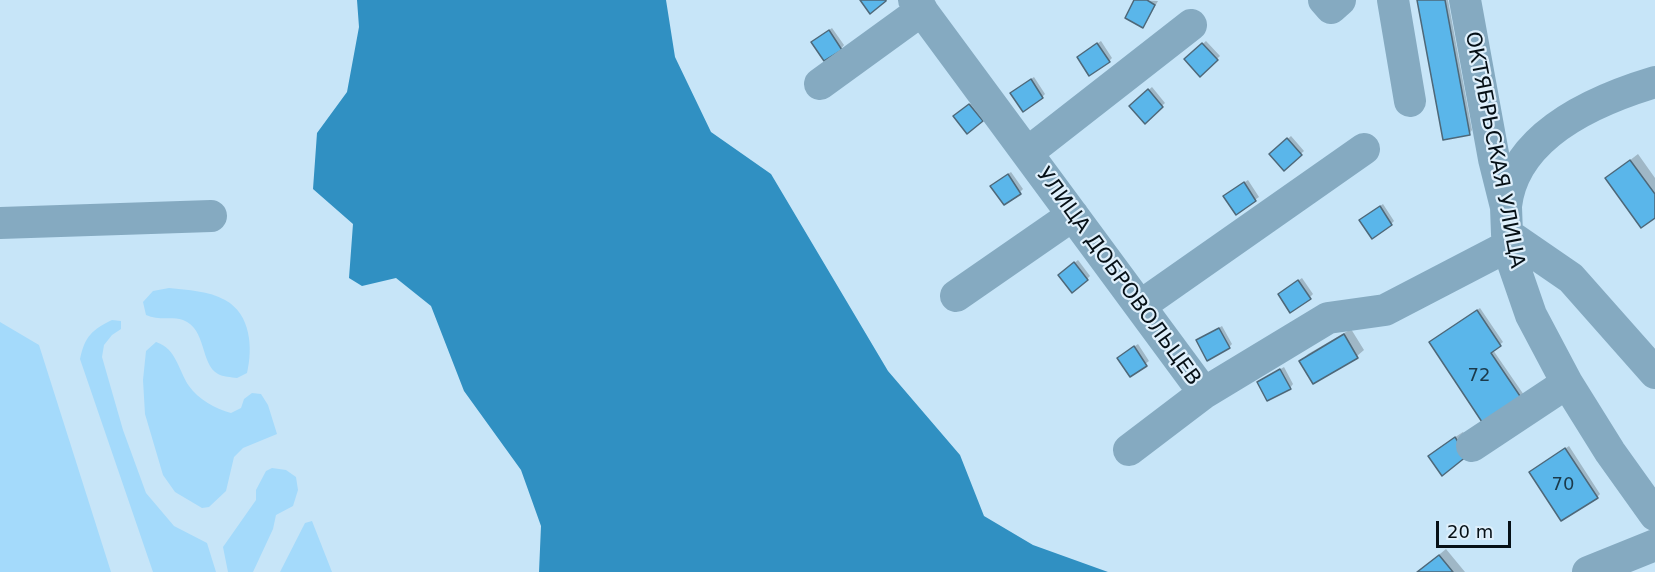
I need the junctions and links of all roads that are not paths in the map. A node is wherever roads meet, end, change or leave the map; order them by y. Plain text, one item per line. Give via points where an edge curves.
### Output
1 (1324, 0) edge
2 (1340, 0) edge
3 (1393, 0) edge
4 (1465, 0) edge
5 (918, 5) edge
6 (1191, 25) dead end
7 (1655, 82) edge
8 (820, 84) dead end
9 (1410, 101) dead end
10 (1364, 149) dead end
11 (1027, 153) junction
12 (1073, 215) junction
13 (211, 216) dead end
14 (0, 223) edge
15 (1508, 229) junction
16 (956, 297) dead end
17 (1140, 306) junction
18 (1655, 373) edge
19 (1567, 383) junction
20 (1204, 393) junction
21 (1472, 446) dead end
22 (1129, 450) dead end
23 (1655, 515) edge
24 (1655, 544) edge
25 (1587, 572) edge

1 - 2 street via 1331,8
3 - 9 street
4 - 15 street, ОКТЯБРЬСКАЯ УЛИЦА
5 - 8 street
5 - 11 street, УЛИЦА ДОБРОВОЛЬЦЕВ
6 - 11 street
7 - 15 street via 1605,100 1554,129 1522,160 1508,191
10 - 17 street
11 - 12 street, УЛИЦА ДОБРОВОЛЬЦЕВ
12 - 16 street
12 - 17 street, УЛИЦА ДОБРОВОЛЬЦЕВ
13 - 14 street
15 - 18 street via 1571,278
15 - 19 street, ОКТЯБРЬСКАЯ УЛИЦА via 1512,260 1532,315
15 - 20 street, УЛИЦА ДОБРОВОЛЬЦЕВ via 1385,310 1328,318
17 - 20 street, УЛИЦА ДОБРОВОЛЬЦЕВ
19 - 21 street
19 - 23 street, ОКТЯБРЬСКАЯ УЛИЦА
20 - 22 street
24 - 25 street

